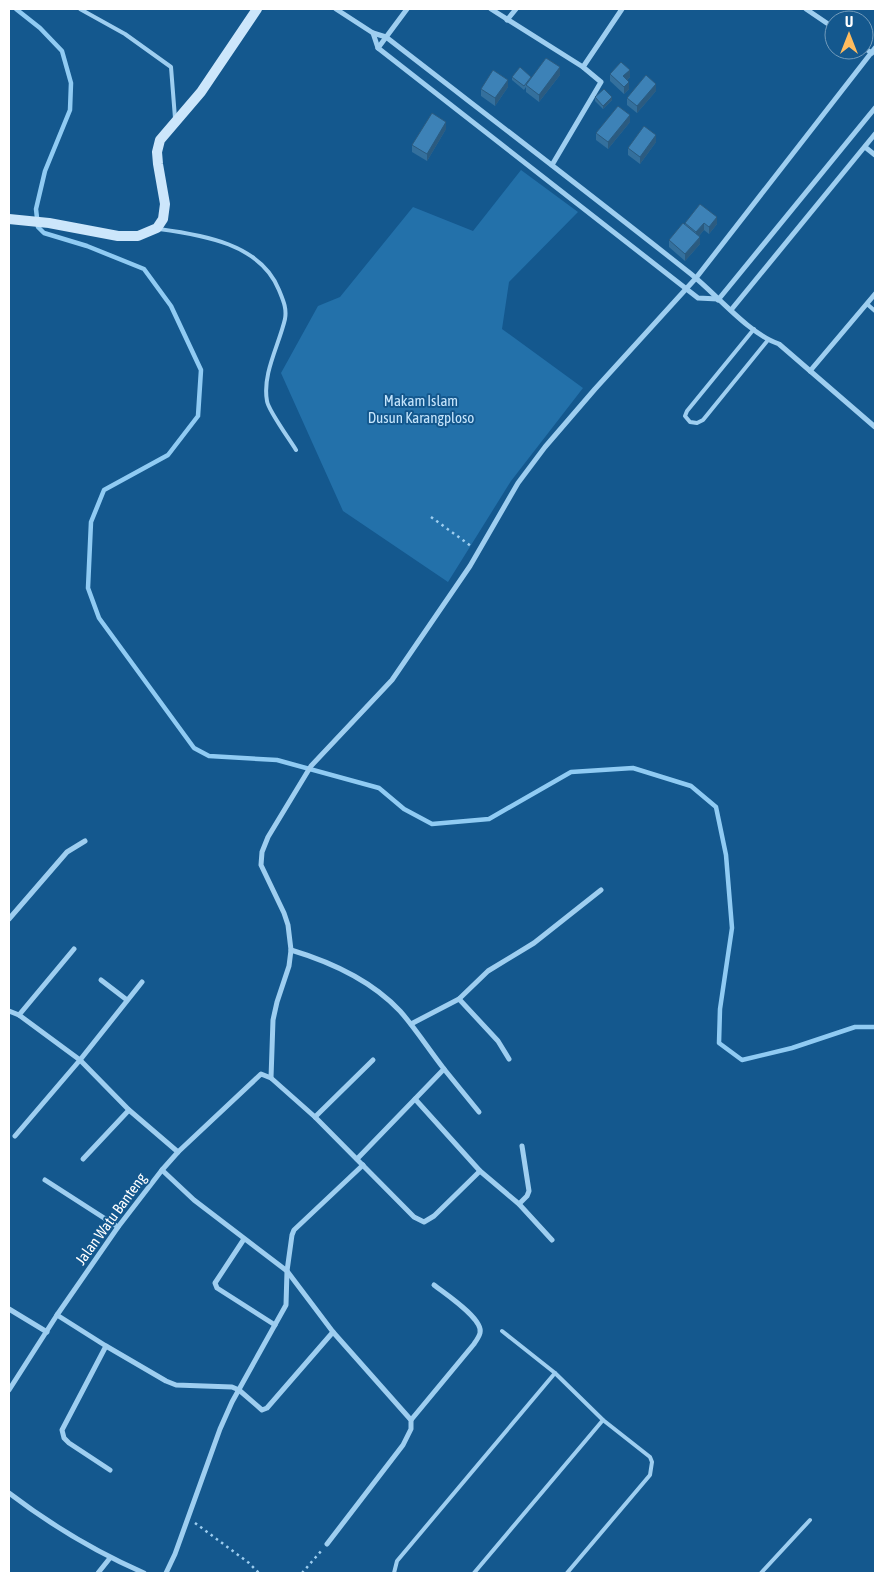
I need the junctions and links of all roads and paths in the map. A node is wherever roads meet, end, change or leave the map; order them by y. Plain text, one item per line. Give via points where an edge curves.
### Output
1 (80, 9) edge
2 (257, 9) edge
3 (336, 9) edge
4 (407, 9) edge
5 (491, 9) edge
6 (516, 9) edge
7 (622, 9) edge
8 (806, 9) edge
9 (507, 20) junction
10 (824, 21) edge
11 (373, 33) junction
12 (386, 37) junction
13 (378, 48) junction
14 (866, 60) edge
15 (583, 66) junction
16 (875, 108) edge
17 (176, 120) junction
18 (875, 134) edge
19 (865, 147) junction
20 (875, 156) edge
21 (552, 165) junction
22 (9, 219) edge
23 (157, 228) junction
24 (696, 278) junction
25 (686, 288) junction
26 (875, 294) edge
27 (718, 300) junction
28 (867, 304) junction
29 (731, 310) junction
30 (875, 311) edge
31 (754, 329) junction
32 (768, 340) junction
33 (810, 371) junction
34 (875, 428) edge
35 (296, 450) dead end
36 (431, 517) dead end
37 (479, 551) junction
38 (85, 841) dead end
39 (601, 890) dead end
40 (9, 919) edge
41 (74, 949) dead end
42 (291, 950) junction
43 (102, 980) dead end
44 (142, 982) dead end
45 (459, 999) junction
46 (127, 1000) junction
47 (9, 1011) edge
48 (19, 1015) junction
49 (410, 1024) junction
50 (509, 1059) dead end
51 (80, 1060) junction
52 (372, 1060) dead end
53 (444, 1069) junction
54 (271, 1078) junction
55 (415, 1099) junction
56 (129, 1110) junction
57 (480, 1112) dead end
58 (315, 1117) junction
59 (15, 1136) dead end
60 (522, 1146) dead end
61 (178, 1152) junction
62 (357, 1159) junction
63 (83, 1160) dead end
64 (363, 1165) junction
65 (162, 1170) junction
66 (480, 1171) junction
67 (45, 1180) dead end
68 (519, 1204) junction
69 (118, 1228) junction
70 (244, 1239) junction
71 (552, 1240) dead end
72 (286, 1270) junction
73 (434, 1284) dead end
74 (9, 1309) edge
75 (57, 1315) junction
76 (272, 1324) junction
77 (502, 1331) dead end
78 (47, 1332) junction
79 (333, 1332) junction
80 (106, 1346) junction
81 (554, 1373) junction
82 (236, 1389) junction
83 (9, 1390) edge
84 (411, 1420) junction
85 (603, 1420) junction
86 (110, 1470) dead end
87 (9, 1494) edge
88 (188, 1517) junction
89 (810, 1520) dead end
90 (327, 1544) joint
91 (110, 1558) junction
92 (98, 1573) edge
93 (144, 1573) edge
94 (166, 1573) edge
95 (259, 1573) edge
96 (302, 1573) edge
97 (394, 1573) edge
98 (474, 1573) edge
99 (567, 1573) edge
100 (761, 1573) edge

1 - 17 lane via 125,34 171,68
2 - 17 street via 201,92
3 - 11 street
4 - 12 street
5 - 9 street
6 - 9 street
7 - 15 street
8 - 10 street
9 - 15 street
11 - 12 street
11 - 13 street
12 - 13 street
12 - 21 street
13 - 25 street
14 - 24 street
15 - 21 street via 601,84
16 - 27 street
17 - 23 street via 160,140 157,152 164,204 163,219
18 - 19 street
19 - 20 street
19 - 29 street
21 - 24 street
22 - 23 street via 118,236 138,236
23 - 35 lane via 210,238 249,253 275,279 285,305 285,318 266,384 266,402
24 - 25 street
24 - 27 street
25 - 27 street via 698,298
25 - 37 street via 545,447 518,483
26 - 28 street
27 - 29 street
28 - 30 lane
28 - 33 street
29 - 31 street
31 - 32 street
31 - 32 lane via 687,411 685,416 690,422 703,420
32 - 33 street via 779,344
33 - 34 street
36 - 37 path
37 - 42 street via 392,680 311,766 268,836 262,852 263,871 284,912
38 - 40 street via 66,852
39 - 45 street via 534,943 488,971
41 - 48 street
42 - 49 street via 319,958 353,974 388,999
42 - 54 street via 273,1020
43 - 46 street
44 - 46 street
45 - 49 street
45 - 50 street via 498,1041
46 - 51 street
47 - 48 street
48 - 51 street
49 - 53 street
51 - 56 street
51 - 59 street
52 - 58 street
53 - 55 street
53 - 57 street
54 - 58 street
54 - 61 street, Jalan Watu Banteng via 261,1074
55 - 62 street
55 - 66 street
56 - 61 street
56 - 63 street
58 - 62 street
60 - 68 street via 529,1191
61 - 65 street, Jalan Watu Banteng
62 - 64 street
64 - 66 street via 424,1222
64 - 72 street via 294,1230
65 - 69 street, Jalan Watu Banteng
65 - 70 street
66 - 68 street
67 - 69 street
68 - 71 street
69 - 75 street, Jalan Watu Banteng
70 - 72 street
70 - 76 street via 215,1283 225,1295
72 - 76 street via 286,1305
72 - 79 street
73 - 84 street via 473,1316 480,1332 474,1344
74 - 78 street
75 - 78 street, Jalan Watu Banteng
75 - 80 street
76 - 82 street
77 - 81 lane
78 - 83 street, Jalan Watu Banteng
79 - 82 street via 267,1408 257,1407
79 - 84 street
80 - 82 street via 176,1385
80 - 86 street via 62,1430 69,1443
81 - 85 lane
81 - 97 lane via 397,1561
82 - 88 street
84 - 90 street via 403,1445
85 - 98 lane
85 - 99 lane via 650,1457 650,1475
87 - 91 street via 43,1519
88 - 94 street
88 - 95 path
89 - 100 lane
90 - 96 path
91 - 92 street
91 - 93 street

